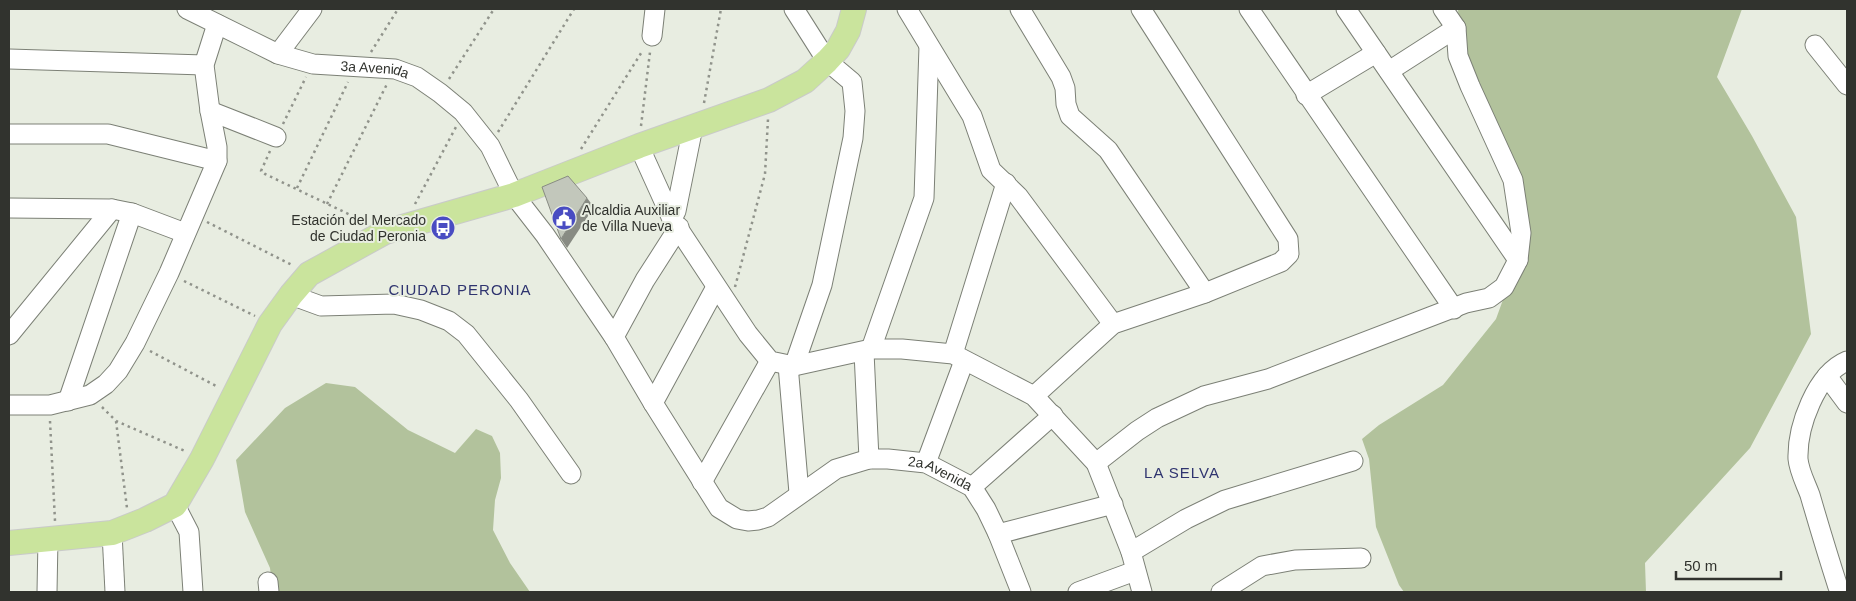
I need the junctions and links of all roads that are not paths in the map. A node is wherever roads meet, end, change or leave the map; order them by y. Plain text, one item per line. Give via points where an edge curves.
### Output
1 (187, 9) edge
2 (312, 9) edge
3 (655, 9) edge
4 (794, 9) edge
5 (854, 9) edge
6 (907, 9) edge
7 (1020, 9) edge
8 (1141, 9) edge
9 (1249, 9) edge
10 (1346, 9) edge
11 (1443, 9) edge
12 (217, 24) junction
13 (1456, 28) junction
14 (652, 36) road end
15 (1815, 45) dead end
16 (929, 46) junction
17 (1376, 53) junction
18 (278, 54) junction
19 (9, 59) edge
20 (827, 61) junction
21 (204, 65) junction
22 (1389, 71) junction
23 (1847, 85) edge
24 (1306, 94) junction
25 (210, 111) junction
26 (696, 125) junction
27 (9, 134) edge
28 (276, 138) road end
29 (639, 146) junction
30 (217, 160) junction
31 (1006, 183) junction
32 (514, 195) junction
33 (9, 208) edge
34 (112, 208) junction
35 (132, 213) junction
36 (675, 223) junction
37 (185, 233) junction
38 (1518, 260) junction
39 (716, 287) junction
40 (1205, 293) junction
41 (291, 295) junction
42 (1454, 309) junction
43 (1113, 324) junction
44 (9, 335) edge
45 (614, 337) junction
46 (868, 351) junction
47 (959, 357) junction
48 (1847, 362) edge
49 (784, 364) junction
50 (1827, 376) junction
51 (1034, 396) junction
52 (68, 401) junction
53 (653, 403) junction
54 (1847, 403) edge
55 (9, 405) edge
56 (1053, 415) junction
57 (870, 459) junction
58 (1353, 462) dead end
59 (926, 463) junction
60 (1096, 463) junction
61 (571, 474) dead end
62 (702, 482) junction
63 (972, 487) junction
64 (800, 493) junction
65 (1113, 504) junction
66 (175, 505) junction
67 (112, 533) junction
68 (998, 534) junction
69 (52, 538) junction
70 (9, 543) edge
71 (1131, 552) junction
72 (1361, 558) dead end
73 (1135, 571) junction
74 (1838, 587) dead end
75 (47, 592) edge
76 (115, 592) edge
77 (193, 592) edge
78 (1021, 592) edge
79 (1078, 592) edge
80 (1142, 592) edge
81 (1221, 592) edge

1 - 12 street, 3a Avenida
2 - 18 street
3 - 14 street
4 - 20 street
5 - 20 main road via 848,31
6 - 16 street
7 - 40 street via 1061,77 1070,116 1108,150
8 - 40 street via 1288,238 1289,254 1281,262
9 - 24 street
10 - 17 street
11 - 13 street
12 - 18 street, 3a Avenida
12 - 21 street
13 - 22 street
13 - 38 street via 1458,56 1513,180 1521,233
15 - 23 street
16 - 31 street via 972,116 991,170
16 - 46 street via 924,198
17 - 22 street
17 - 24 street
18 - 32 street, 3a Avenida via 312,64 395,69 417,77 463,112 490,146
19 - 21 street
20 - 26 main road via 805,81 768,100
20 - 49 street via 852,82 855,111 852,138 822,285
21 - 25 street
22 - 38 street
24 - 42 street
25 - 28 street
25 - 30 street
26 - 29 main road
26 - 36 street
27 - 30 street via 108,134
29 - 32 main road
29 - 36 street
30 - 37 street
31 - 43 street
31 - 47 street
32 - 41 main road via 394,229 310,274
32 - 45 street, 3a Avenida
33 - 34 street
34 - 35 street
34 - 44 street
35 - 37 street
35 - 52 street
36 - 39 street
36 - 45 street
37 - 52 street via 169,273 118,371 90,395
38 - 42 street via 1504,287 1489,298
39 - 49 street via 748,334
39 - 53 street
40 - 43 street
41 - 61 street via 321,306 394,304 449,321 466,334 519,400
41 - 66 main road via 270,324 202,459
42 - 60 street via 1268,379 1204,396 1157,418
43 - 51 street
45 - 53 street, 3a Avenida
46 - 47 street via 902,349
46 - 49 street
46 - 57 street
47 - 51 street
47 - 59 street
48 - 50 street
49 - 62 street
49 - 64 street
50 - 54 street
50 - 74 street via 1803,420 1798,460
51 - 56 street
52 - 55 street via 50,405
53 - 62 street, 2a Avenida
56 - 60 street
56 - 63 street
57 - 59 street, 2a Avenida
57 - 64 street, 2a Avenida via 836,469
58 - 71 street via 1225,500
59 - 63 street, 2a Avenida
60 - 65 street
62 - 64 street, 2a Avenida via 719,508 737,519 748,521 768,517
63 - 68 street, 2a Avenida
65 - 68 street
65 - 71 street
66 - 67 main road
66 - 77 street via 189,532
67 - 69 main road
67 - 76 street
68 - 78 street, 2a Avenida
69 - 70 main road
69 - 75 street
71 - 73 street
72 - 81 street via 1295,560 1262,566
73 - 79 street
73 - 80 street

